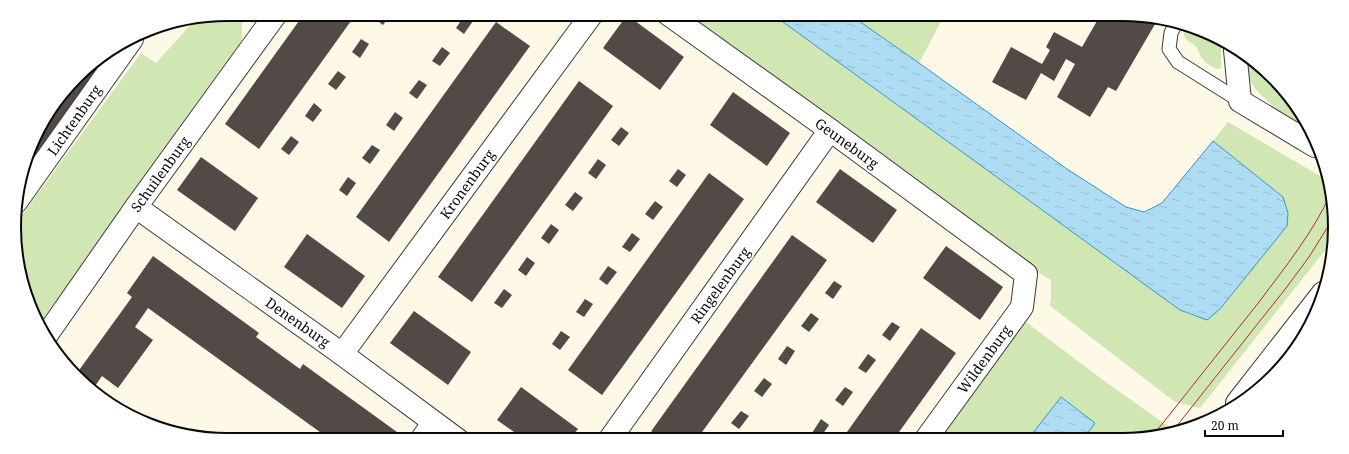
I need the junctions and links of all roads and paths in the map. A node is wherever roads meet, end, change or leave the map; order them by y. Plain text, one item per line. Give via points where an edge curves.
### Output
1 (271, 21) edge
2 (587, 21) edge
3 (678, 21) edge
4 (1173, 28) edge
5 (126, 48) edge
6 (1236, 56) edge
7 (1240, 101) junction
8 (830, 130) junction
9 (1310, 143) edge
10 (25, 190) edge
11 (136, 207) junction
12 (1026, 274) joint
13 (1311, 308) edge
14 (50, 331) edge
15 (342, 354) junction
16 (1247, 390) edge
17 (433, 421) junction
18 (425, 433) edge
19 (449, 433) edge
20 (614, 433) edge
21 (930, 433) edge

1 - 11 street, Schuilenburg
2 - 15 street, Kronenburg
3 - 8 street, Geuneburg
4 - 7 lane via 1170,33 1169,49 1178,62
5 - 10 street, Lichtenburg
6 - 7 street
7 - 9 street
8 - 12 street, Geuneburg
8 - 20 street, Ringelenburg
11 - 14 street, Schuilenburg
11 - 15 street, Denenburg
12 - 21 street, Wildenburg via 1022,307
13 - 16 street
15 - 17 street, Denenburg
17 - 18 street
17 - 19 street, Denenburg

